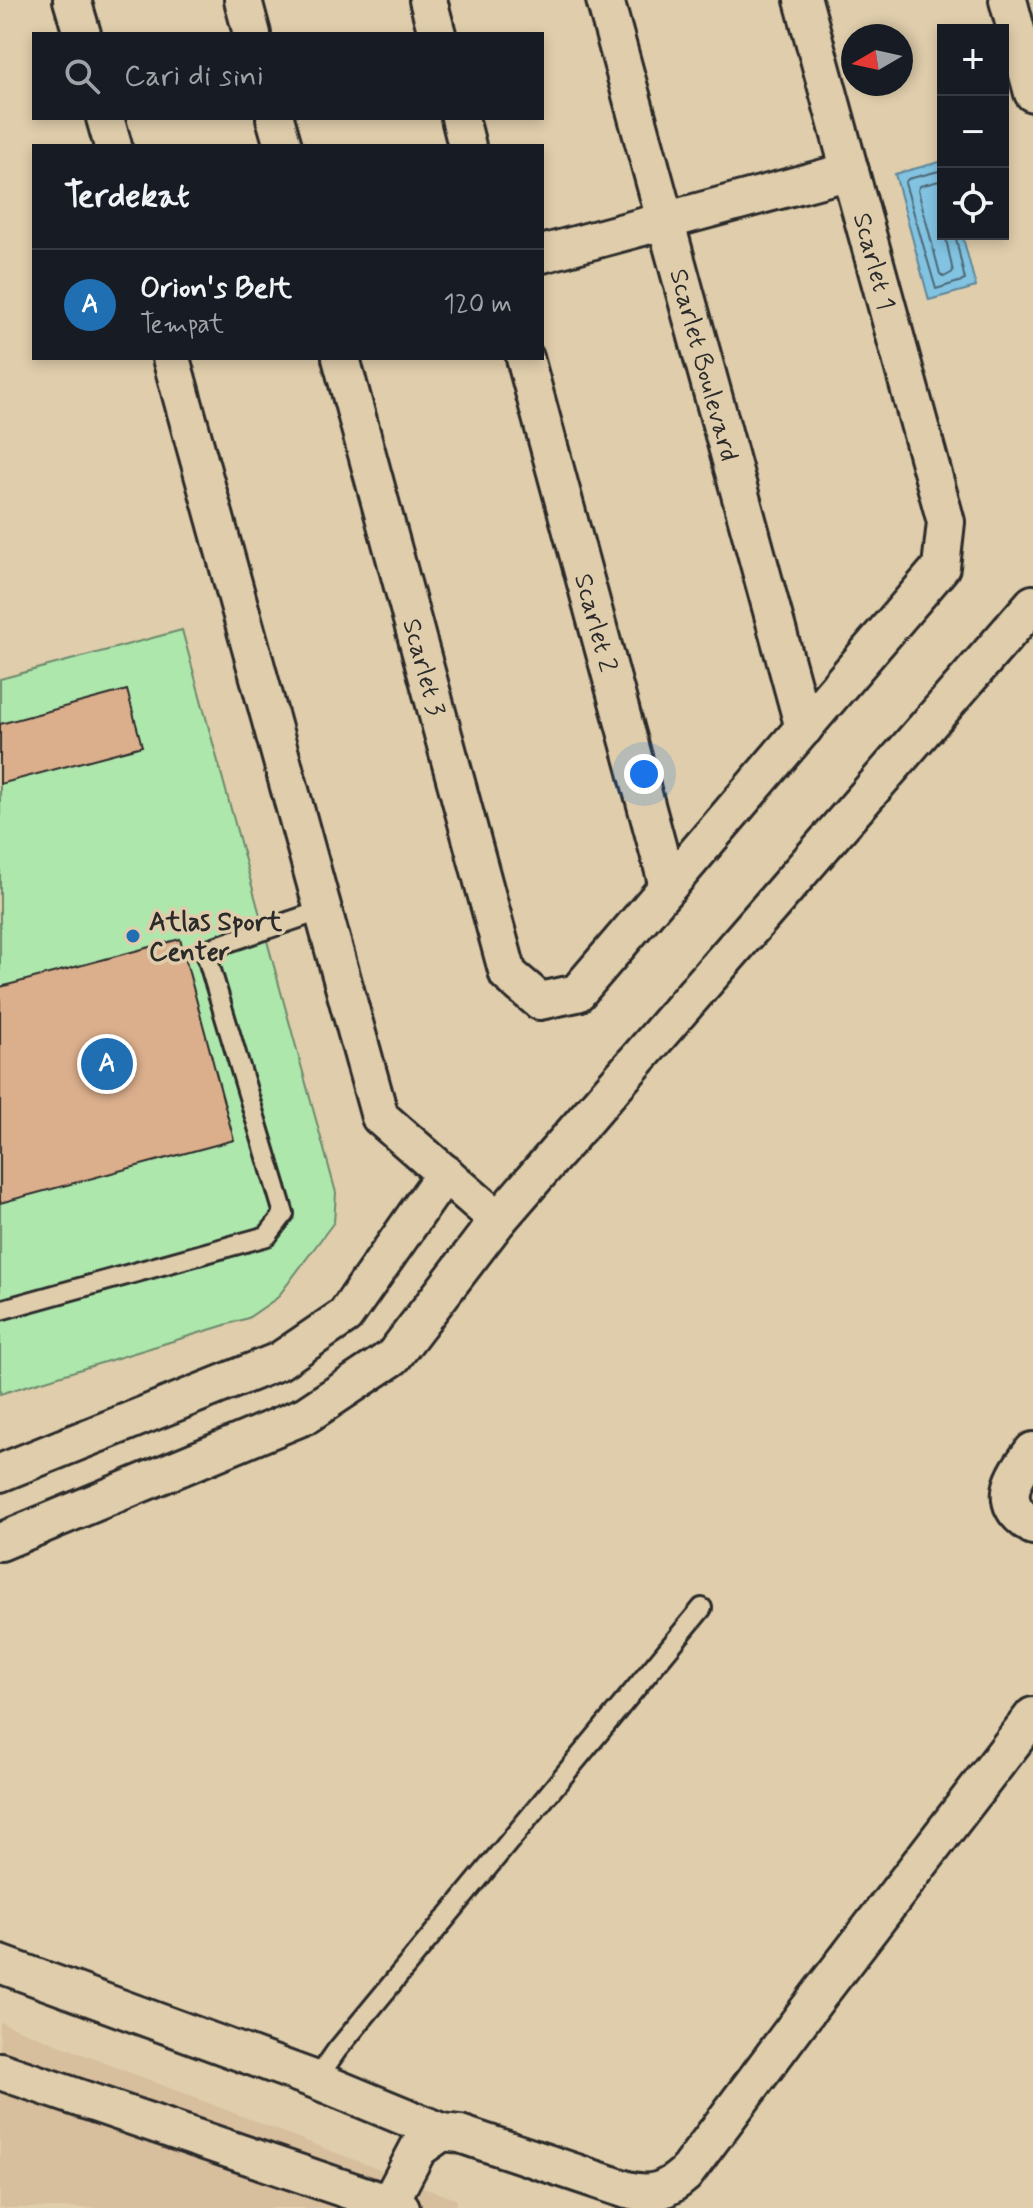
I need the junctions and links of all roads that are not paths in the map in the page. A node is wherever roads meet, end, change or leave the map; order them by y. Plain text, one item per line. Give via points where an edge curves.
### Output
1 (72, 0) edge
2 (243, 0) edge
3 (428, 0) edge
4 (605, 0) edge
5 (803, 0) edge
6 (1008, 0) edge
7 (81, 32) edge
8 (251, 32) edge
9 (436, 32) edge
10 (1033, 93) edge
11 (106, 120) edge
12 (276, 120) edge
13 (460, 120) edge
14 (112, 144) edge
15 (282, 144) edge
16 (466, 144) edge
17 (850, 171) junction
18 (666, 221) junction
19 (544, 253) edge
20 (172, 360) edge
21 (342, 360) edge
22 (526, 360) edge
23 (1033, 604) edge
24 (804, 728) junction
25 (668, 886) junction
26 (323, 910) junction
27 (445, 1173) junction
28 (498, 1220) junction
29 (0, 1310) edge
30 (1033, 1451) edge
31 (0, 1473) edge
32 (1033, 1526) edge
33 (0, 1542) edge
34 (702, 1608) dead end
35 (1033, 1716) edge
36 (0, 1964) edge
37 (0, 2071) edge
38 (316, 2080) junction
39 (442, 2132) junction
40 (395, 2206) edge

1 - 7 street
2 - 8 street
3 - 9 street
4 - 18 street, Scarlet Boulevard
5 - 17 street, Scarlet 1
6 - 10 street
11 - 14 street
12 - 15 street
13 - 16 street
17 - 18 street
17 - 24 street, Scarlet 1 via 946,522 941,567
18 - 19 street
18 - 24 street, Scarlet Boulevard
20 - 26 street
21 - 25 street, Scarlet 3 via 508,974 540,1001 577,993
22 - 25 street, Scarlet 2
23 - 28 street
24 - 25 street
26 - 27 street via 380,1117
26 - 29 lane via 205,950 284,1214 267,1236
27 - 28 street
27 - 31 street via 345,1316 279,1361
28 - 33 street via 393,1357 306,1415
30 - 32 street via 1011,1482 1011,1498
34 - 38 lane
35 - 39 street via 671,2187 654,2194 627,2190
36 - 38 street
37 - 40 street
38 - 39 street
39 - 40 street via 418,2149

